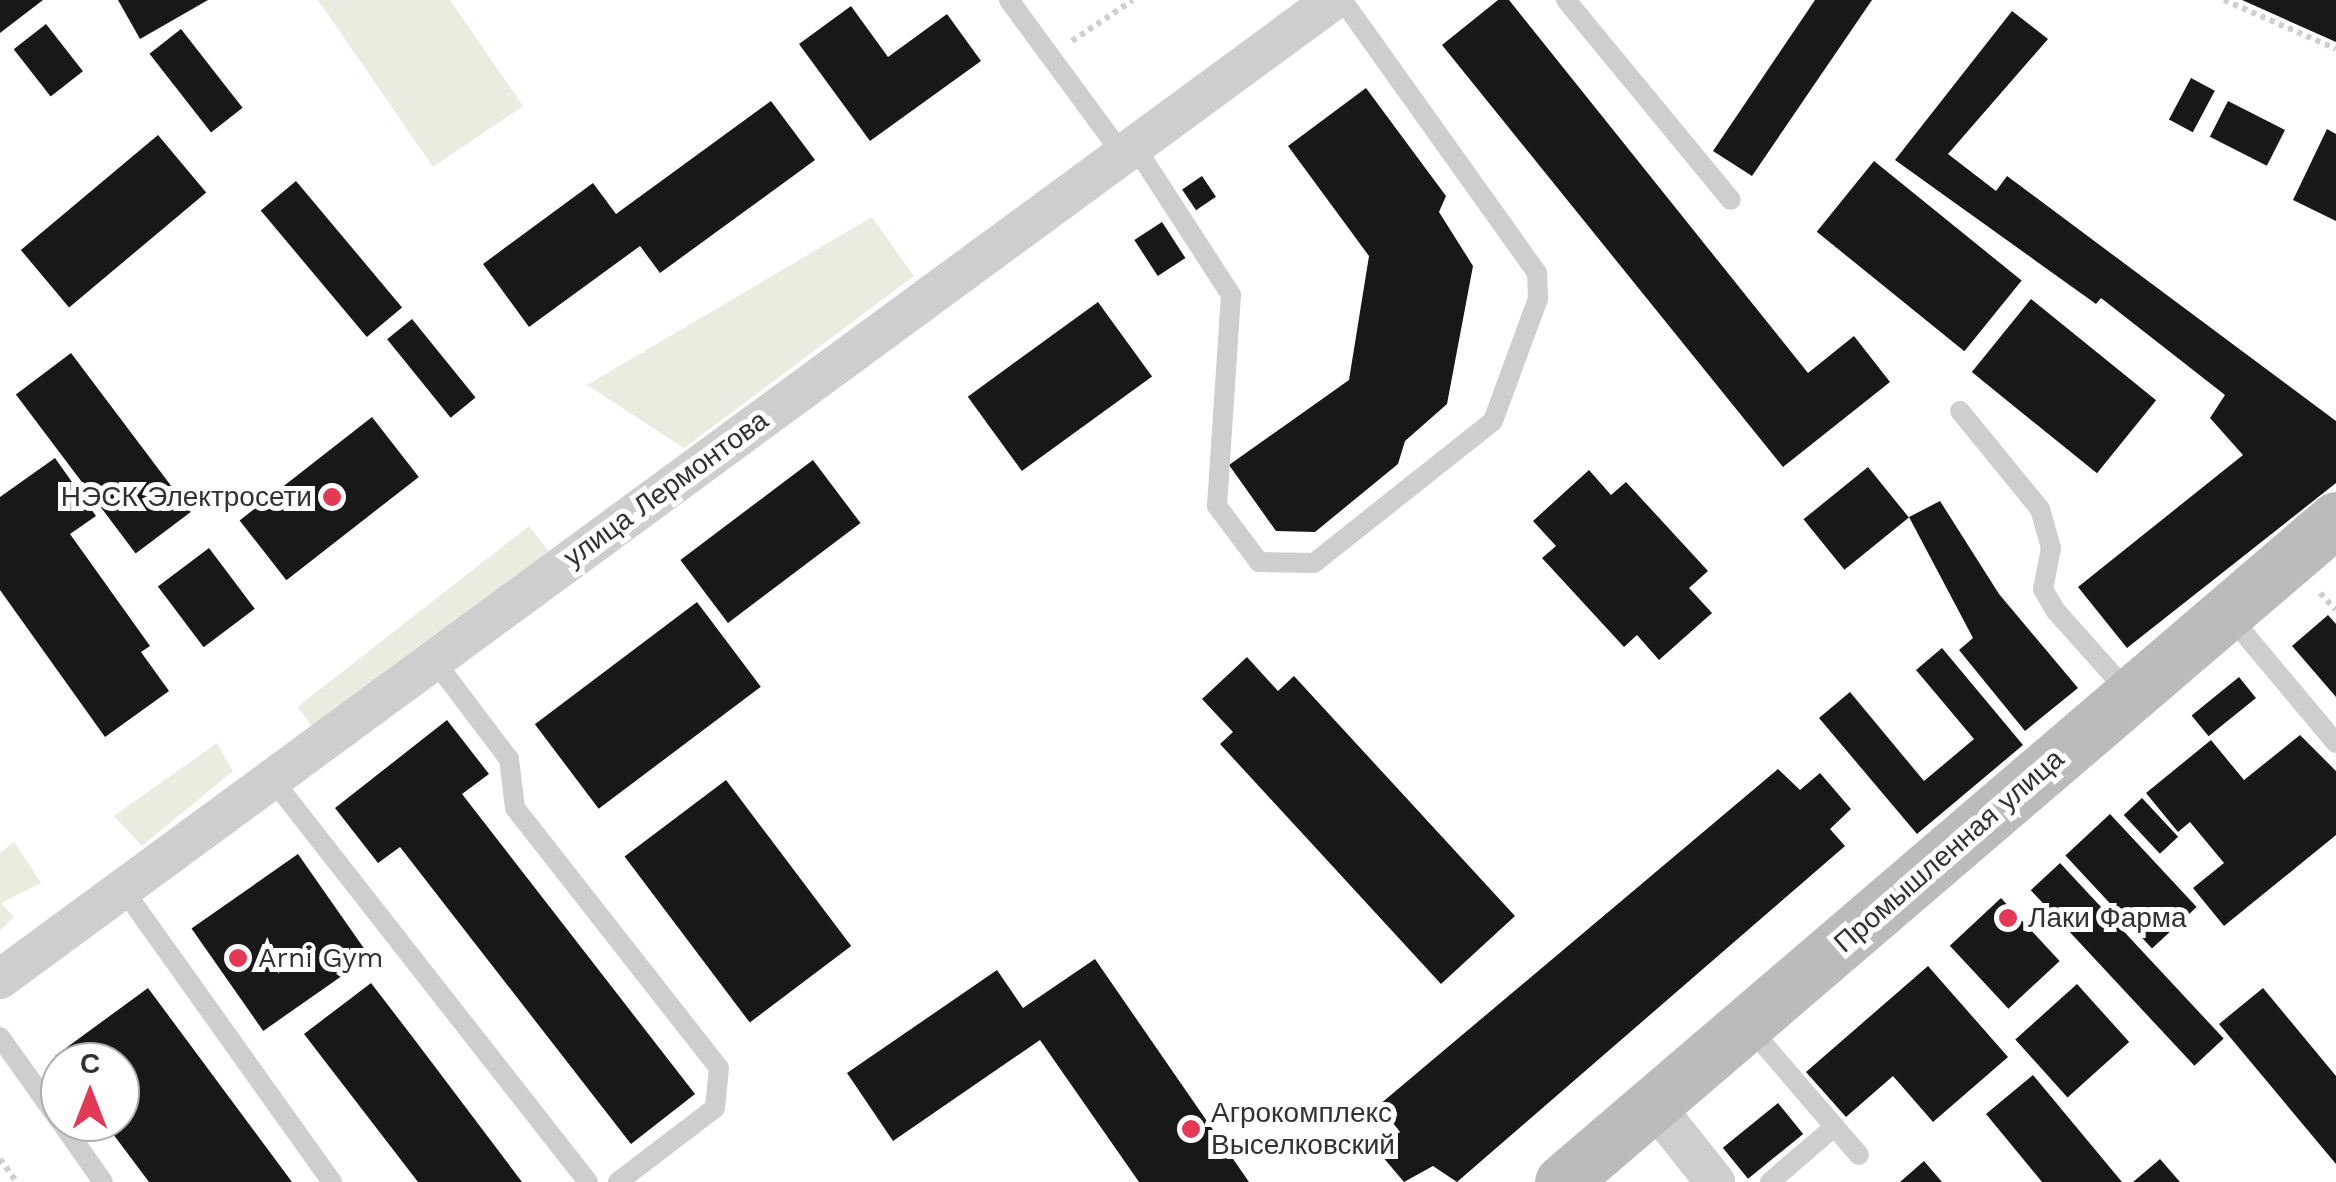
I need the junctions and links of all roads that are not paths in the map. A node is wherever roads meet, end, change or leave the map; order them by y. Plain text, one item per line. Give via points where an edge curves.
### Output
1 (1009, 0) edge
2 (1333, 0) edge
3 (1342, 0) edge
4 (1566, 0) edge
5 (1128, 149) junction
6 (1731, 200) dead end
7 (1960, 411) dead end
8 (2336, 519) edge
9 (2227, 613) junction
10 (434, 660) junction
11 (2131, 695) junction
12 (2336, 743) edge
13 (272, 779) junction
14 (123, 889) junction
15 (0, 979) edge
16 (1746, 1024) junction
17 (0, 1037) edge
18 (40, 1094) edge
19 (1653, 1104) junction
20 (1834, 1127) junction
21 (75, 1142) edge
22 (1859, 1155) dead end
23 (104, 1182) edge
24 (332, 1182) edge
25 (588, 1182) edge
26 (618, 1182) edge
27 (1562, 1182) edge
28 (1714, 1182) edge
29 (1770, 1182) edge

1 - 5 lane
2 - 5 street, улица Лермонтова
3 - 5 lane via 1537,273 1538,299 1493,421 1314,563 1259,562 1216,506 1231,295
4 - 6 lane
5 - 10 street, улица Лермонтова
7 - 11 lane via 2040,509 2052,548 2044,589 2054,610
8 - 9 street, Промышленная улица
9 - 11 street, Промышленная улица
9 - 12 lane
10 - 13 street, улица Лермонтова
10 - 26 lane via 509,758 516,808 720,1068 716,1108
11 - 16 street, Промышленная улица
13 - 14 street, улица Лермонтова
13 - 25 lane
14 - 15 street, улица Лермонтова
14 - 24 lane
16 - 19 street, Промышленная улица
16 - 20 lane
17 - 18 lane
19 - 27 street, Промышленная улица
19 - 28 street
20 - 22 lane
20 - 29 lane
21 - 23 lane

